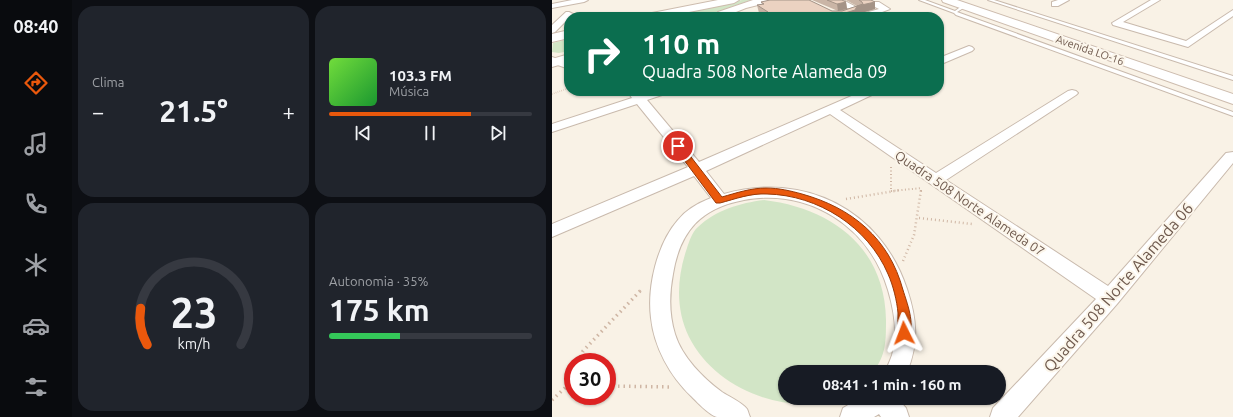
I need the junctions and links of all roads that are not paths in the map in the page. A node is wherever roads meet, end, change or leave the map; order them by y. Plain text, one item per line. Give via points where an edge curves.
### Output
1 (584, 0) edge
2 (734, 0) edge
3 (766, 0) edge
4 (837, 0) edge
5 (921, 0) edge
6 (947, 0) edge
7 (990, 0) edge
8 (1065, 0) edge
9 (1156, 0) edge
10 (873, 3) edge
11 (556, 4) edge
12 (1055, 4) dead end
13 (963, 6) edge
14 (568, 12) edge
15 (673, 12) edge
16 (727, 12) edge
17 (857, 12) edge
18 (866, 12) edge
19 (1005, 12) junction
20 (1233, 12) edge
21 (564, 21) edge
22 (991, 27) junction
23 (552, 30) edge
24 (564, 35) edge
25 (552, 38) edge
26 (969, 49) dead end
27 (1094, 51) junction
28 (564, 59) edge
29 (1081, 59) junction
30 (944, 60) edge
31 (553, 62) edge
32 (564, 65) edge
33 (1137, 66) junction
34 (1124, 75) junction
35 (1233, 78) edge
36 (1226, 81) edge
37 (1072, 93) dead end
38 (634, 96) edge
39 (638, 96) edge
40 (860, 96) edge
41 (1233, 99) edge
42 (830, 109) junction
43 (1233, 114) edge
44 (552, 128) edge
45 (1231, 156) dead end
46 (697, 169) junction
47 (936, 180) junction
48 (720, 200) junction
49 (552, 231) edge
50 (1110, 298) junction
51 (899, 365) edge
52 (871, 405) edge
53 (888, 405) edge
54 (738, 417) edge
55 (852, 417) edge
56 (897, 417) edge
57 (1002, 417) edge

1 - 11 street
2 - 15 street
3 - 16 street
4 - 17 street
5 - 13 lane
6 - 13 street, Avenida LO-16
7 - 19 lane
8 - 12 street
9 - 20 street via 1116,22 1122,26 1190,43
10 - 18 street via 886,9
11 - 14 street
13 - 19 street, Avenida LO-16
13 - 22 lane via 957,14
19 - 22 lane
19 - 27 street, Avenida LO-16
19 - 36 street, Avenida LO-16 via 1039,19
21 - 23 street
22 - 29 lane
24 - 25 street
26 - 30 street
27 - 29 lane
27 - 33 street, Avenida LO-16
28 - 31 street
29 - 34 lane
31 - 32 street
33 - 34 lane
33 - 41 street, Avenida LO-16
34 - 43 lane
35 - 36 lane
37 - 47 street
38 - 44 street
39 - 46 street
40 - 42 street
42 - 46 street
42 - 47 street, Quadra 508 Norte Alameda 07
45 - 50 street, Quadra 508 Norte Alameda 06
46 - 48 street
46 - 49 street
47 - 50 street, Quadra 508 Norte Alameda 07
48 - 51 street via 751,192 792,194 821,203 842,214 866,232 886,258 894,274 903,312 904,333
48 - 54 street via 683,225 665,265 660,304 663,326 681,368 716,404
50 - 57 street, Quadra 508 Norte Alameda 06
52 - 55 street
53 - 56 street

